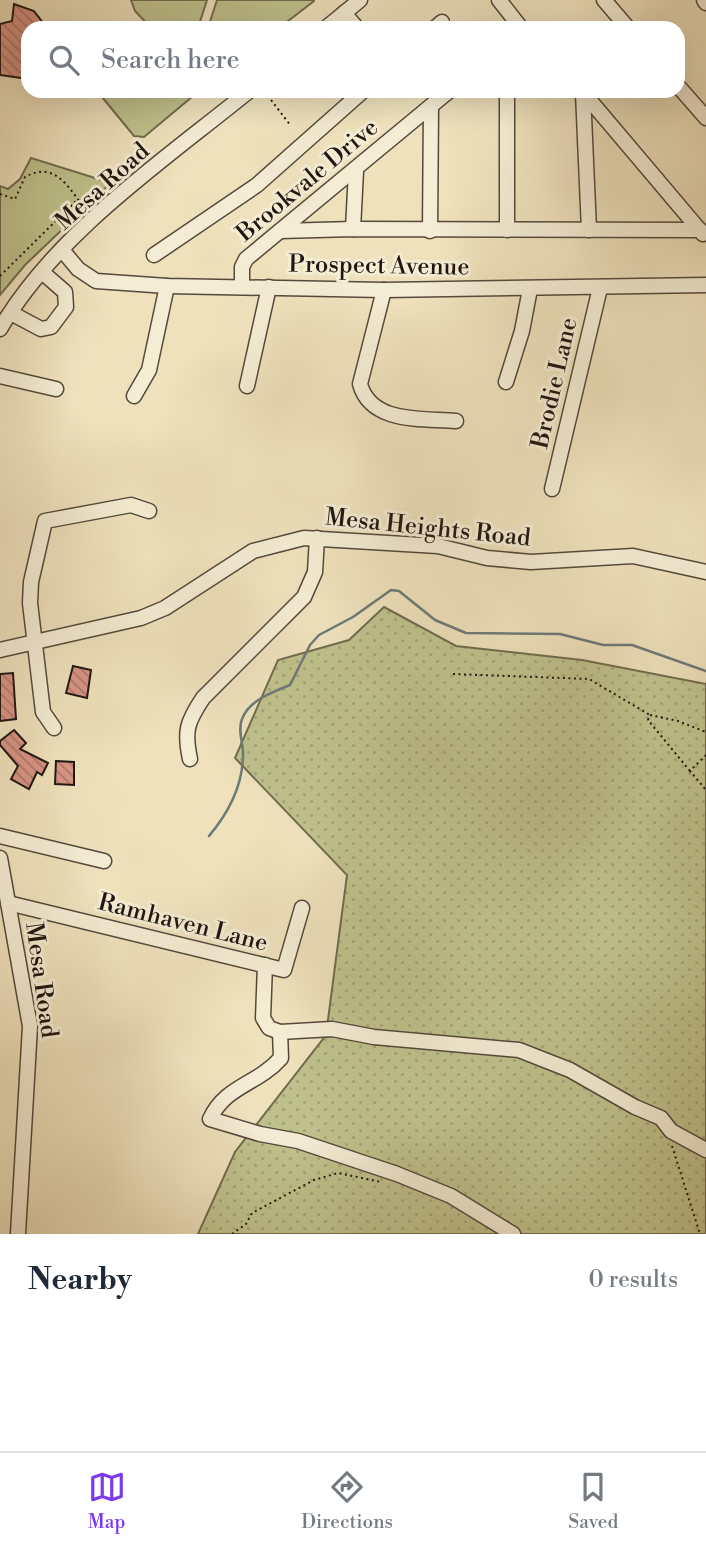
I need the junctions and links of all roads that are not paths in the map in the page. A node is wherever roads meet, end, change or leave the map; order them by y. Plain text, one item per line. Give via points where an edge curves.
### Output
1 (360, 0) edge
2 (499, 0) edge
3 (604, 0) edge
4 (344, 13) junction
5 (334, 21) edge
6 (351, 21) edge
7 (516, 21) edge
8 (622, 21) edge
9 (685, 94) edge
10 (240, 98) edge
11 (355, 98) edge
12 (441, 98) edge
13 (507, 98) edge
14 (582, 98) edge
15 (587, 98) edge
16 (431, 106) junction
17 (706, 118) edge
18 (356, 171) junction
19 (353, 229) junction
20 (507, 230) junction
21 (589, 230) junction
22 (430, 231) junction
23 (280, 232) junction
24 (703, 234) edge
25 (63, 251) junction
26 (154, 255) dead end
27 (42, 272) junction
28 (706, 285) edge
29 (167, 286) junction
30 (242, 286) junction
31 (269, 287) junction
32 (600, 288) junction
33 (530, 289) junction
34 (384, 290) junction
35 (11, 313) junction
36 (0, 329) edge
37 (0, 376) edge
38 (506, 382) dead end
39 (247, 386) dead end
40 (56, 389) dead end
41 (134, 396) dead end
42 (456, 421) dead end
43 (552, 489) dead end
44 (149, 511) dead end
45 (317, 538) junction
46 (706, 572) edge
47 (35, 642) junction
48 (0, 650) edge
49 (54, 728) dead end
50 (190, 760) dead end
51 (0, 836) edge
52 (0, 858) edge
53 (104, 861) dead end
54 (8, 904) junction
55 (302, 908) dead end
56 (265, 965) junction
57 (280, 1032) junction
58 (706, 1150) edge
59 (18, 1234) edge
60 (513, 1234) edge

1 - 4 street
2 - 7 street
3 - 8 street
4 - 5 street
4 - 6 street
9 - 17 street
10 - 25 street, Mesa Road via 93,219
11 - 26 street via 257,185
12 - 16 street, Brookvale Drive
13 - 20 street
14 - 21 street
15 - 24 street
16 - 18 street, Brookvale Drive
16 - 22 street
18 - 19 street
18 - 23 street, Brookvale Drive
19 - 22 street
19 - 23 street
20 - 21 street
20 - 22 street
21 - 24 street
23 - 30 street, Brookvale Drive via 246,259
25 - 27 street, Mesa Road
25 - 29 street, Prospect Avenue via 96,281
27 - 35 street, Mesa Road
27 - 35 street via 65,292 66,307 51,327 41,329
28 - 32 street, Prospect Avenue
29 - 30 street, Prospect Avenue
29 - 41 street via 149,370
30 - 31 street, Prospect Avenue
31 - 34 street, Prospect Avenue
31 - 39 street
32 - 33 street, Prospect Avenue
32 - 43 street, Brodie Lane
33 - 34 street, Prospect Avenue
33 - 38 street
34 - 42 street via 360,384 364,396 386,414
35 - 36 street, Mesa Road
37 - 40 street
44 - 47 street via 131,505 45,521 31,583
45 - 46 street, Mesa Heights Road via 438,546 487,558 531,562 634,556
45 - 47 street, Mesa Heights Road via 279,542 253,551 141,618
45 - 50 street via 315,572 304,597 194,712 185,736
47 - 48 street, Mesa Heights Road
47 - 49 street via 43,712
51 - 53 street
52 - 54 street, Mesa Road
54 - 56 street, Ramhaven Lane
54 - 59 street, Mesa Road via 30,1026
55 - 56 street, Ramhaven Lane via 284,970
56 - 57 street via 263,1018 269,1028
57 - 58 street via 331,1030 519,1050 570,1070 661,1118 671,1131
57 - 60 street via 281,1058 255,1081 236,1088 218,1103 210,1119 298,1140 397,1174 451,1196

